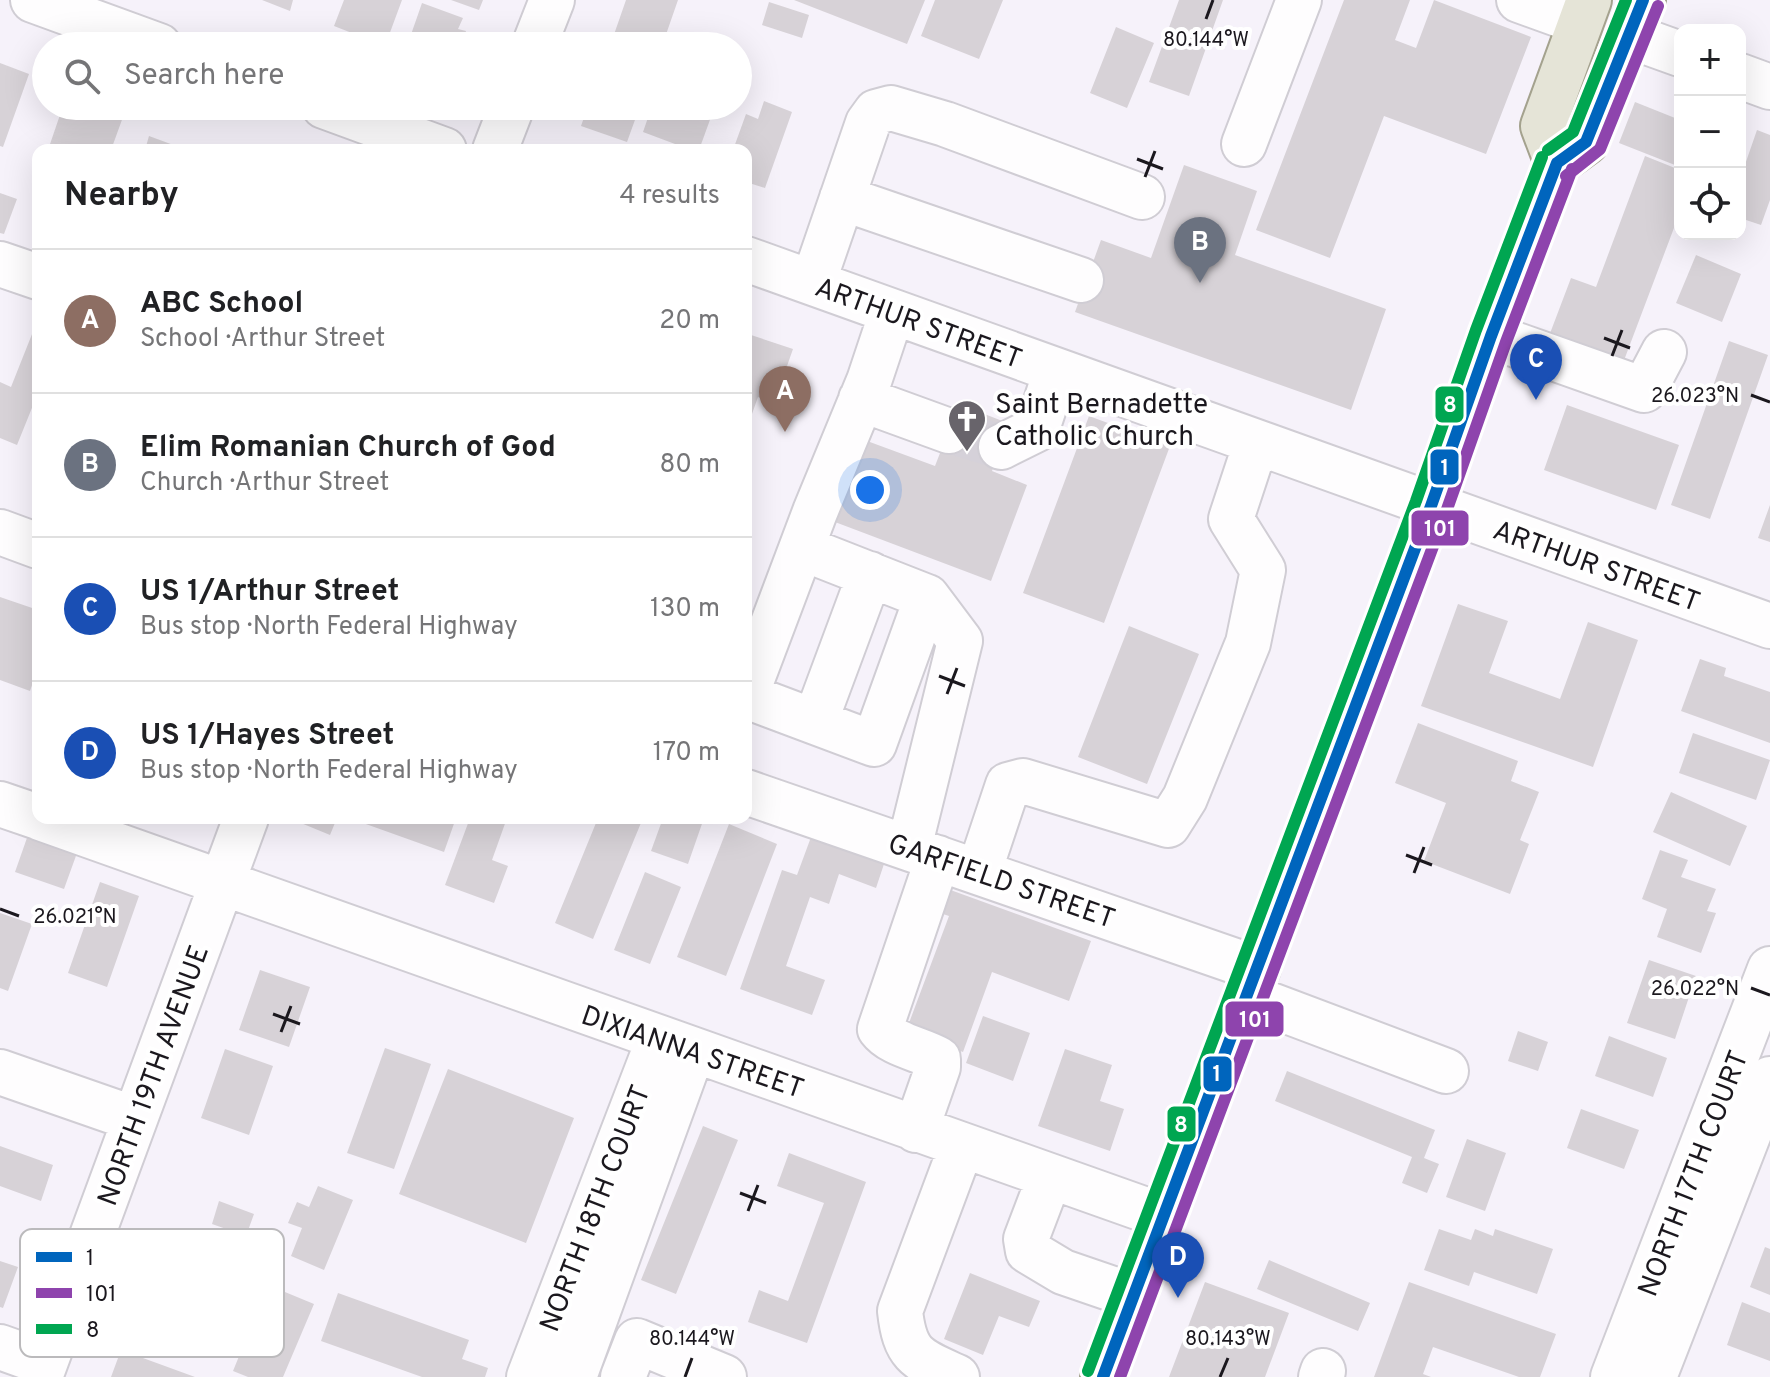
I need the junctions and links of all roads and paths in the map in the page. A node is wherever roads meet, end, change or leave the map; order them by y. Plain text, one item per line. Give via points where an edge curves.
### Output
1 (33, 0) edge
2 (552, 0) edge
3 (1299, 0) edge
4 (1519, 0) edge
5 (1584, 11) edge
6 (1636, 18) edge
7 (121, 32) edge
8 (539, 32) edge
9 (1674, 49) edge
10 (1746, 78) edge
11 (1770, 87) edge
12 (362, 120) edge
13 (507, 120) edge
14 (428, 144) edge
15 (497, 144) edge
16 (1244, 144) dead end
17 (1557, 163) junction
18 (1142, 197) dead end
19 (842, 198) junction
20 (752, 261) edge
21 (0, 264) edge
22 (32, 275) edge
23 (1081, 280) dead end
24 (813, 283) junction
25 (892, 312) junction
26 (1491, 336) junction
27 (1664, 352) dead end
28 (1056, 371) junction
29 (861, 399) junction
30 (949, 431) tunnel mouth
31 (1256, 443) junction
32 (1001, 447) tunnel mouth
33 (1431, 506) junction
34 (0, 532) edge
35 (32, 544) edge
36 (802, 548) junction
37 (870, 574) junction
38 (927, 597) junction
39 (1770, 626) edge
40 (752, 679) edge
41 (752, 697) edge
42 (815, 722) junction
43 (752, 794) edge
44 (0, 804) edge
45 (32, 815) edge
46 (56, 824) edge
47 (244, 824) edge
48 (924, 853) junction
49 (979, 872) junction
50 (223, 883) junction
51 (1770, 969) edge
52 (1252, 982) junction
53 (676, 1045) junction
54 (1446, 1071) dead end
55 (0, 1072) edge
56 (1770, 1079) edge
57 (135, 1119) junction
58 (916, 1130) junction
59 (962, 1145) junction
60 (1050, 1176) junction
61 (1163, 1216) junction
62 (94, 1229) edge
63 (1133, 1296) junction
64 (0, 1347) edge
65 (42, 1370) edge
66 (529, 1377) edge
67 (574, 1377) edge
68 (623, 1377) edge
69 (724, 1377) edge
70 (957, 1377) edge
71 (1103, 1377) edge
72 (1613, 1377) edge
73 (1654, 1377) edge

1 - 7 street
2 - 8 street
3 - 16 street
4 - 5 street
5 - 17 main road via 1543,126
6 - 9 street
6 - 17 main road via 1586,142
10 - 11 street
12 - 14 street
13 - 15 street
17 - 26 main road
18 - 19 street via 891,108 876,112 868,123
19 - 23 street
19 - 24 street
20 - 24 street, ARTHUR STREET
21 - 22 street
24 - 25 street, ARTHUR STREET
25 - 28 street, ARTHUR STREET
25 - 29 street
26 - 27 street via 1644,390
26 - 33 main road
28 - 31 street, ARTHUR STREET
28 - 32 street via 1037,429
29 - 30 street
29 - 36 street
31 - 33 street, ARTHUR STREET
31 - 49 street via 1231,519 1263,570 1248,643 1185,798 1168,825 1023,781 1008,785
33 - 39 street, ARTHUR STREET
33 - 52 main road
34 - 35 street
36 - 37 street
36 - 40 street
37 - 38 street
37 - 42 street
38 - 42 street via 874,744
38 - 48 street via 960,641
41 - 42 street
43 - 48 street, GARFIELD STREET
44 - 45 street, DIXIANNA STREET
46 - 50 street, DIXIANNA STREET
47 - 50 street, NORTH 19TH AVENUE
48 - 49 street, GARFIELD STREET
48 - 58 street via 880,1029 938,1059
49 - 52 street, GARFIELD STREET
50 - 53 street, DIXIANNA STREET
50 - 57 street, NORTH 19TH AVENUE
51 - 72 street, NORTH 17TH COURT
52 - 54 street, GARFIELD STREET
52 - 61 main road
53 - 58 street, DIXIANNA STREET
53 - 66 street, NORTH 18TH COURT
53 - 67 street, NORTH 18TH COURT
55 - 57 street
56 - 73 street, NORTH 17TH COURT
57 - 62 street, NORTH 19TH AVENUE
58 - 59 street, DIXIANNA STREET
59 - 60 street, DIXIANNA STREET
59 - 70 street via 900,1311 912,1354
60 - 61 street, DIXIANNA STREET
60 - 63 street via 1026,1239 1028,1251 1063,1272
61 - 63 main road
63 - 71 main road
64 - 65 street
68 - 69 street via 637,1341

